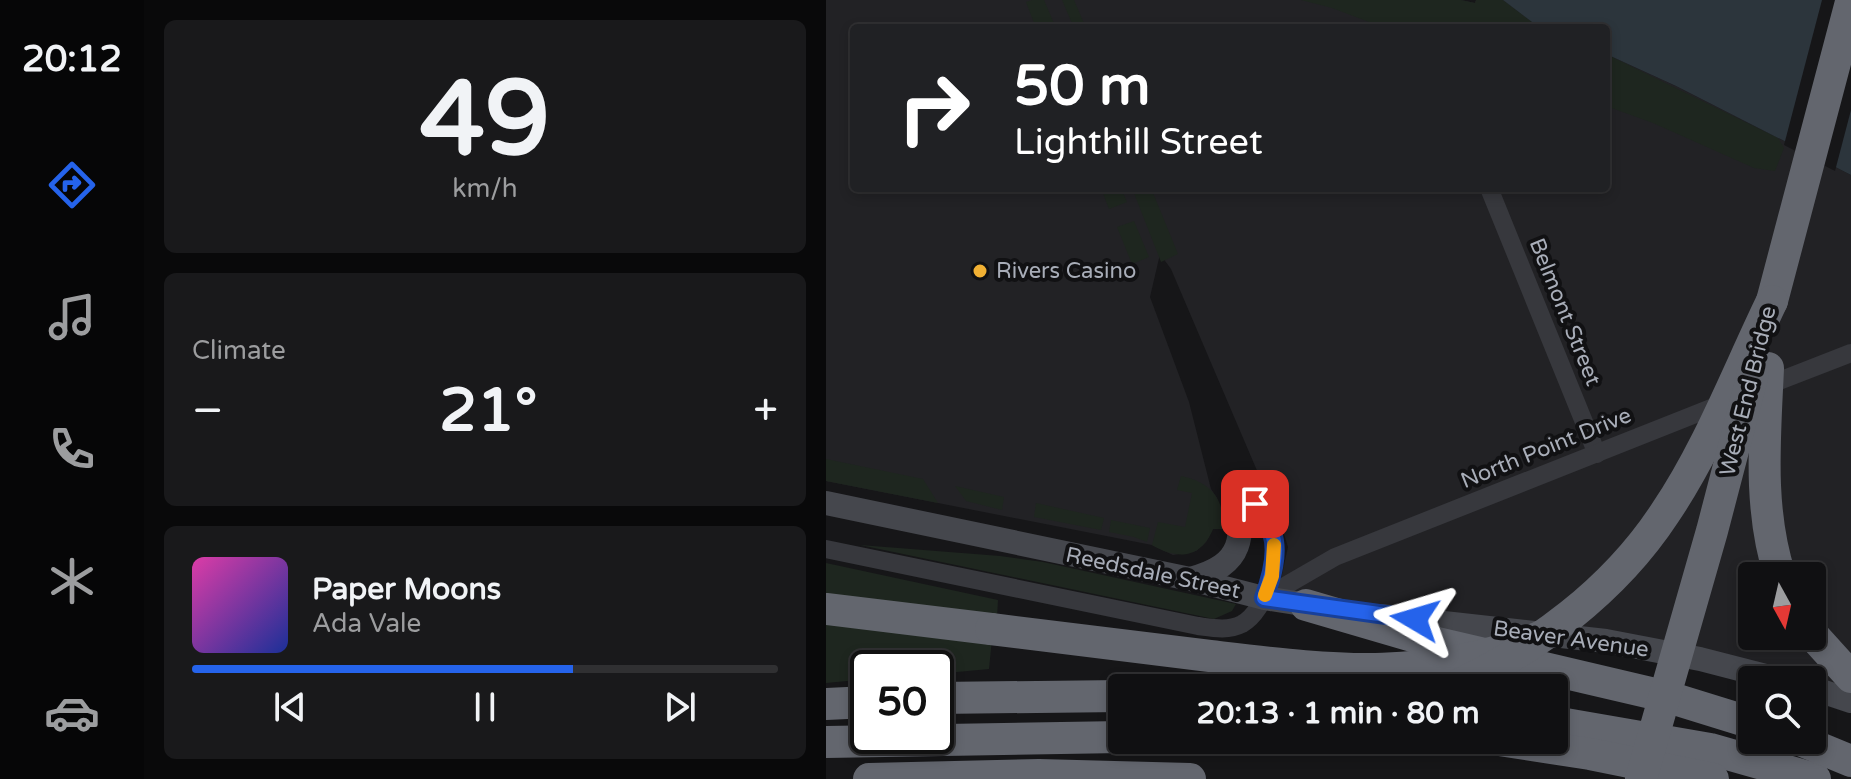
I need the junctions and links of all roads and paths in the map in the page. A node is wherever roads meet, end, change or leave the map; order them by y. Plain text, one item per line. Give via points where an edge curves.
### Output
1 (1851, 2) edge
2 (1491, 192) edge
3 (1772, 301) junction
4 (1851, 353) edge
5 (1597, 454) junction
6 (1237, 488) joint
7 (826, 503) edge
8 (826, 518) edge
9 (906, 520) junction
10 (826, 549) edge
11 (1776, 562) edge
12 (1190, 579) junction
13 (1264, 598) junction
14 (1306, 605) junction
15 (826, 609) edge
16 (1542, 636) junction
17 (1826, 649) edge
18 (1738, 669) edge
19 (1480, 674) edge
20 (1851, 677) edge
21 (1826, 693) edge
22 (1108, 696) edge
23 (954, 698) edge
24 (1851, 701) edge
25 (850, 703) edge
26 (826, 704) edge
27 (1738, 719) edge
28 (1568, 724) edge
29 (1108, 738) edge
30 (826, 742) edge
31 (1568, 751) edge
32 (1826, 751) edge
33 (1851, 761) edge
34 (869, 779) edge
35 (1190, 779) edge
36 (1641, 779) edge
37 (1713, 779) edge
38 (1815, 779) edge

1 - 3 highway, West End Bridge
2 - 5 street, Belmont Street
3 - 11 highway, bridge via 1764,494
3 - 16 highway, bridge via 1665,514 1599,591
3 - 36 highway, West End Bridge, bridge
4 - 5 street, North Point Drive
5 - 13 street, North Point Drive via 1335,557
6 - 12 main road via 1239,544 1219,568
6 - 13 street via 1255,504 1273,534 1272,576
7 - 9 main road, Reedsdale Street
8 - 9 main road
9 - 12 main road, Reedsdale Street
10 - 13 street, Reedsdale Street via 1215,629 1241,624
12 - 13 main road, Reedsdale Street
13 - 14 main road, Beaver Avenue
14 - 18 main road, Beaver Avenue via 1606,641
14 - 27 highway
15 - 16 highway, bridge via 1366,670 1456,663
16 - 19 highway, bridge
17 - 20 highway
21 - 24 main road
22 - 23 highway
25 - 26 highway
28 - 38 highway via 1710,749
29 - 30 highway
31 - 37 highway
32 - 33 highway
34 - 35 highway

